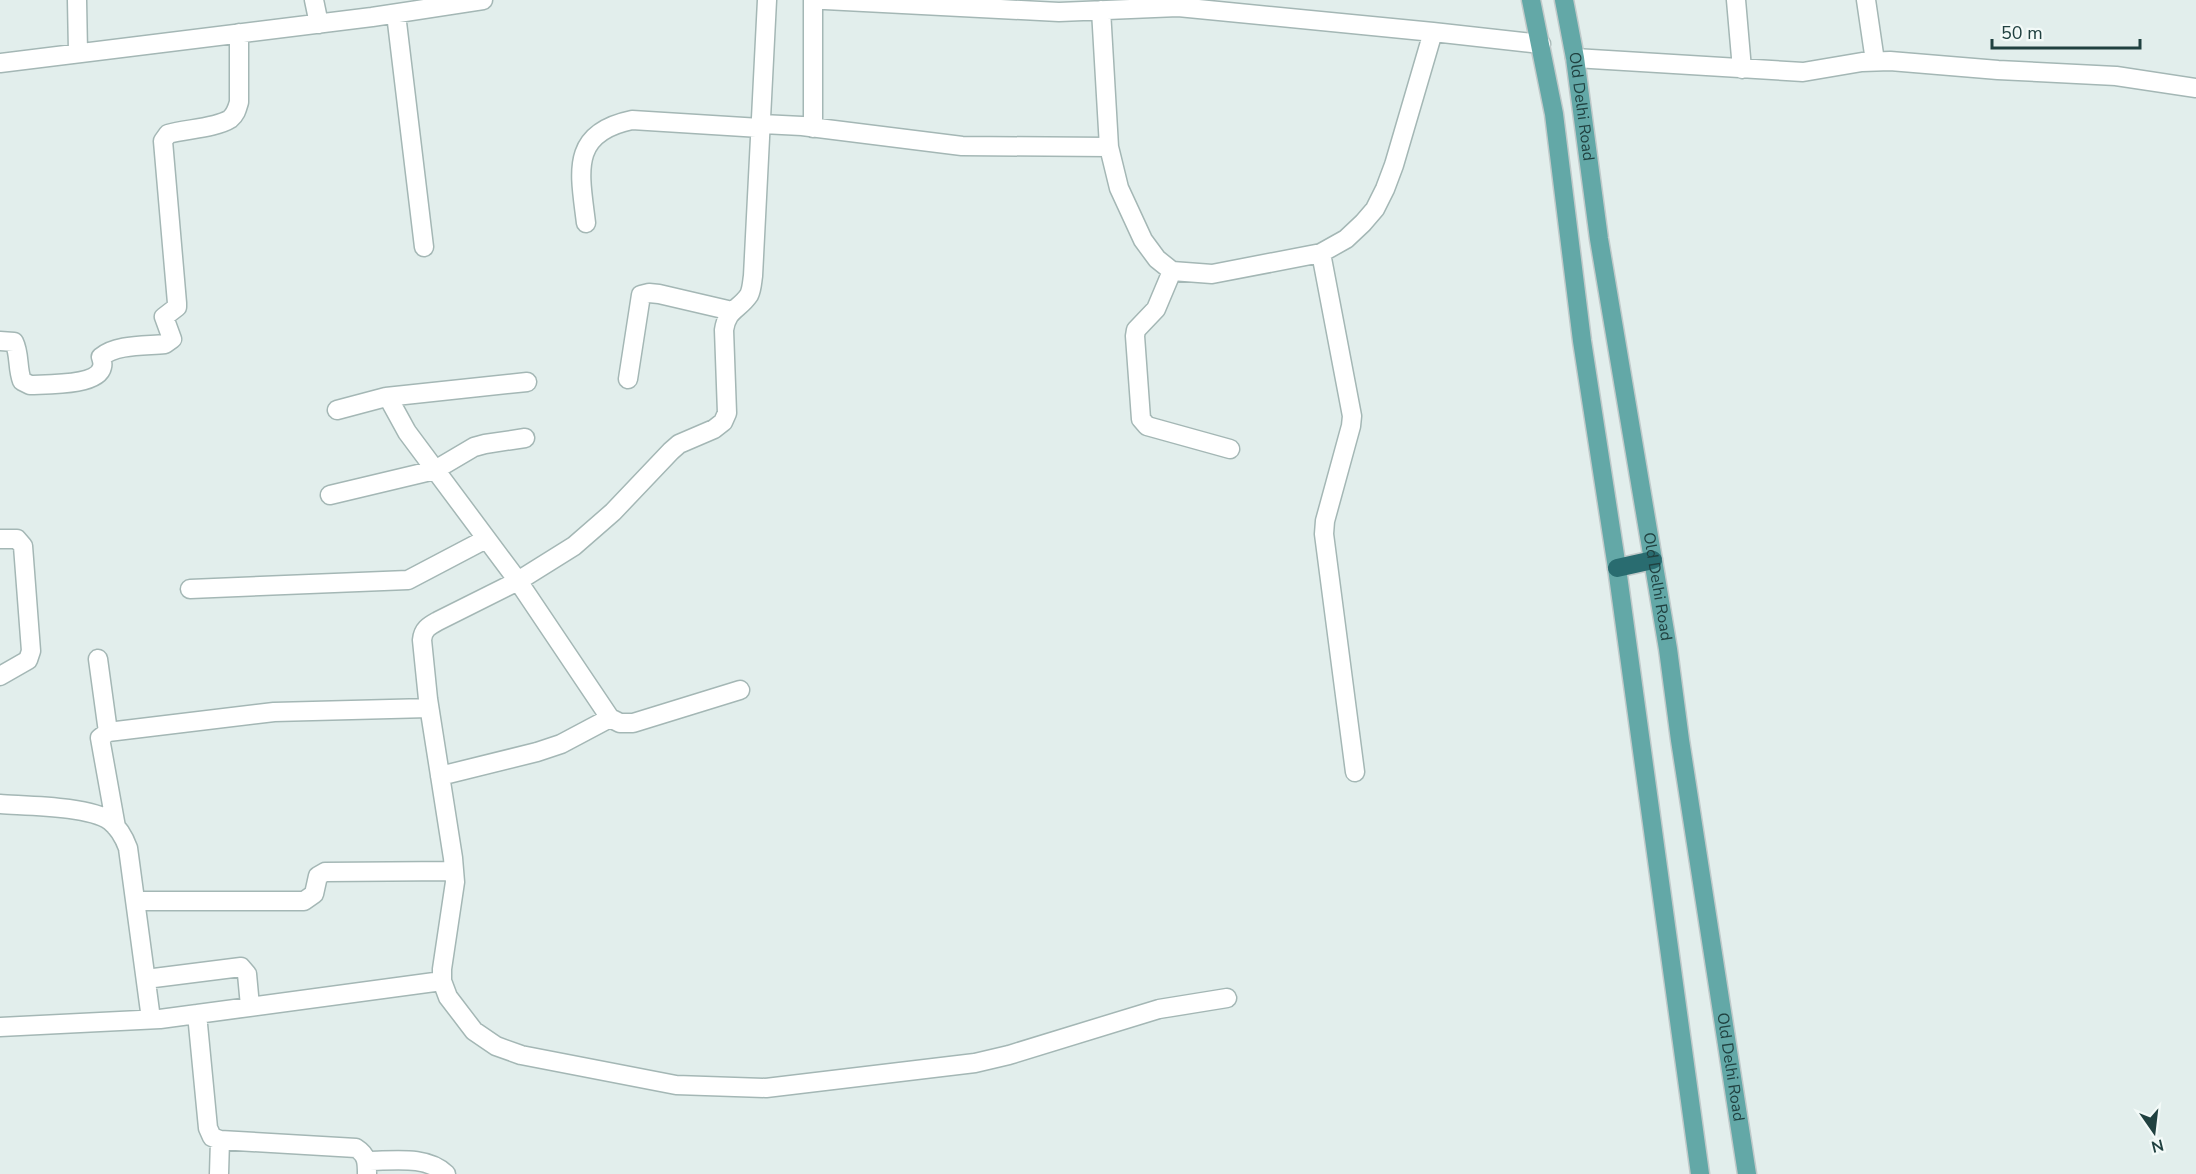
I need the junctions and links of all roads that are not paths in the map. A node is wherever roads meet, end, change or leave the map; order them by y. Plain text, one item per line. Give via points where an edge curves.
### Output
1 (77, 0) edge
2 (314, 0) edge
3 (483, 0) edge
4 (767, 0) edge
5 (813, 0) edge
6 (826, 0) edge
7 (1532, 0) edge
8 (1564, 0) edge
9 (1736, 0) edge
10 (1866, 0) edge
11 (443, 4) edge
12 (1101, 10) junction
13 (396, 14) junction
14 (319, 24) junction
15 (1433, 32) junction
16 (239, 33) junction
17 (1541, 44) junction
18 (78, 52) junction
19 (1575, 58) junction
20 (1875, 61) junction
21 (0, 63) edge
22 (1742, 69) junction
23 (2196, 88) edge
24 (760, 126) junction
25 (813, 128) junction
26 (1108, 147) junction
27 (586, 223) dead end
28 (424, 247) dead end
29 (1321, 253) junction
30 (1172, 270) junction
31 (732, 310) junction
32 (0, 341) edge
33 (628, 379) dead end
34 (527, 382) dead end
35 (386, 397) junction
36 (337, 410) dead end
37 (525, 438) dead end
38 (1230, 449) dead end
39 (435, 470) junction
40 (330, 495) dead end
41 (0, 539) edge
42 (486, 539) junction
43 (1653, 560) junction
44 (1617, 568) junction
45 (518, 581) junction
46 (190, 589) dead end
47 (98, 659) dead end
48 (0, 676) edge
49 (740, 690) dead end
50 (429, 708) junction
51 (610, 718) junction
52 (108, 732) junction
53 (1355, 772) dead end
54 (440, 776) junction
55 (0, 804) edge
56 (116, 827) junction
57 (454, 871) junction
58 (135, 901) junction
59 (146, 979) junction
60 (442, 981) junction
61 (1227, 998) dead end
62 (250, 1006) junction
63 (197, 1014) junction
64 (151, 1019) junction
65 (0, 1027) edge
66 (220, 1140) junction
67 (367, 1167) edge
68 (219, 1174) edge
69 (446, 1174) edge
70 (1700, 1174) edge
71 (1747, 1174) edge

1 - 18 street
2 - 14 street
3 - 11 street
4 - 24 street
5 - 25 street
6 - 12 street via 1059,12
7 - 17 main road, Old Delhi Road
8 - 19 main road, Old Delhi Road
9 - 22 street
10 - 20 street
11 - 13 street
12 - 15 street via 1188,8
12 - 26 street
13 - 14 street
13 - 28 street
14 - 16 street
15 - 17 street
15 - 29 street via 1395,165 1375,209 1346,239
16 - 18 street
16 - 32 street via 236,112 217,123 168,134 163,141 177,303 165,322 170,342 107,352 101,357 98,374 90,380 30,386 22,381 14,342
17 - 44 main road, Old Delhi Road
18 - 21 street
19 - 22 street
19 - 43 main road, Old Delhi Road via 1599,239
20 - 22 street via 1803,72
20 - 23 street via 2116,76
24 - 25 street
24 - 27 street via 632,120 599,131 587,145 581,161
24 - 31 street via 751,289 748,297
25 - 26 street via 962,146
26 - 30 street via 1119,188 1143,240 1157,259
29 - 30 street via 1212,274
29 - 53 street via 1352,416 1324,534
30 - 38 street via 1156,309 1136,330 1141,418 1147,426
31 - 33 street via 659,294 641,295
31 - 45 street via 724,330 727,413 723,422 679,444 574,546
34 - 35 street
35 - 36 street
35 - 39 street
37 - 39 street via 474,447
39 - 40 street
39 - 42 street
41 - 48 street via 17,539 23,546 31,644 28,660
42 - 45 street
42 - 46 street via 408,579
43 - 44 highway
43 - 71 main road, Old Delhi Road
44 - 70 main road, Old Delhi Road
45 - 50 street via 423,632
45 - 51 street
47 - 52 street
49 - 51 street via 633,723
50 - 52 street via 274,712
50 - 54 street
51 - 54 street via 537,753
52 - 56 street via 100,738
54 - 57 street
55 - 56 street via 92,813
56 - 58 street via 128,848
57 - 58 street via 325,872 318,876 314,894 304,901
57 - 60 street
58 - 59 street
59 - 62 street via 241,967 247,974
59 - 64 street
60 - 61 street via 448,997 474,1031 496,1047 521,1056 676,1085 724,1088 791,1086 975,1063 1159,1009
60 - 62 street
62 - 63 street
63 - 64 street
63 - 66 street via 208,1128 212,1137
64 - 65 street
66 - 67 street via 356,1148 364,1153
66 - 68 street
67 - 69 street via 426,1162

